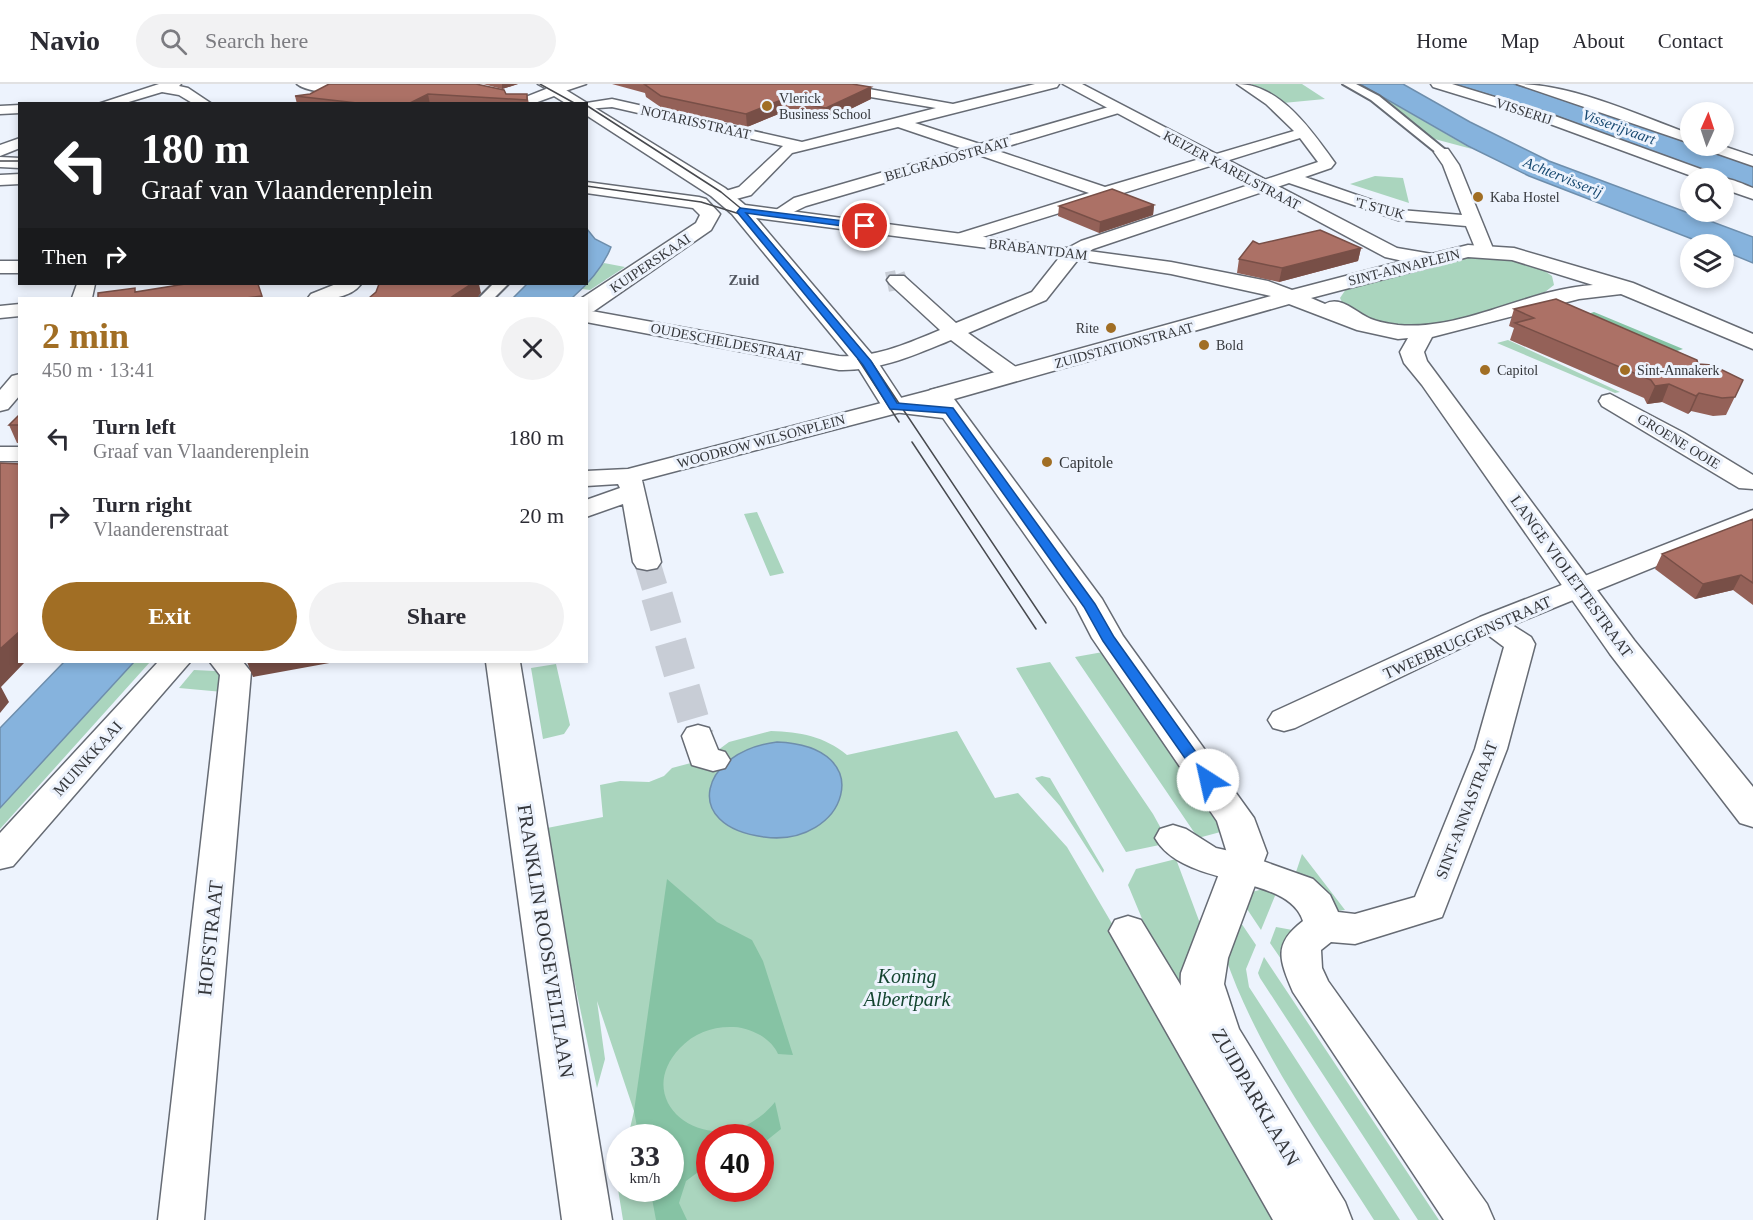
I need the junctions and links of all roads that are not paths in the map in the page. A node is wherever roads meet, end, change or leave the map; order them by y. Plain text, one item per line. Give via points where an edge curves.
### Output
1 (304, 84) edge
2 (579, 84) edge
3 (817, 84) edge
4 (1052, 84) edge
5 (1071, 84) edge
6 (1244, 84) edge
7 (1348, 84) edge
8 (1438, 84) edge
9 (1524, 84) edge
10 (339, 86) edge
11 (165, 92) edge
12 (560, 92) edge
13 (519, 99) edge
14 (308, 100) edge
15 (115, 102) edge
16 (198, 102) edge
17 (588, 107) edge
18 (588, 108) edge
19 (961, 108) junction
20 (18, 109) edge
21 (1117, 109) junction
22 (0, 110) edge
23 (902, 123) junction
24 (1302, 133) junction
25 (1680, 135) edge
26 (806, 147) junction
27 (1734, 148) edge
28 (1753, 148) edge
29 (982, 149) junction
30 (1442, 152) joint
31 (1734, 154) edge
32 (1211, 159) junction
33 (1753, 161) edge
34 (1684, 168) edge
35 (1291, 178) junction
36 (18, 179) edge
37 (0, 180) edge
38 (588, 187) edge
39 (1263, 187) junction
40 (1734, 187) edge
41 (1106, 193) junction
42 (1753, 194) edge
43 (732, 204) junction
44 (779, 214) junction
45 (1472, 221) junction
46 (960, 239) junction
47 (1485, 250) junction
48 (1073, 253) junction
49 (1394, 261) junction
50 (1544, 264) junction
51 (0, 267) edge
52 (18, 267) edge
53 (897, 280) dead end
54 (349, 285) edge
55 (500, 285) edge
56 (1335, 286) junction
57 (1637, 295) junction
58 (1555, 296) junction
59 (320, 297) edge
60 (487, 297) edge
61 (1293, 298) junction
62 (588, 305) edge
63 (18, 310) edge
64 (0, 312) edge
65 (588, 316) edge
66 (1359, 322) junction
67 (954, 332) junction
68 (1420, 332) junction
69 (1753, 342) edge
70 (867, 363) junction
71 (1416, 363) junction
72 (1012, 375) junction
73 (18, 383) edge
74 (1610, 402) dead end
75 (944, 403) junction
76 (0, 404) edge
77 (894, 406) junction
78 (0, 454) edge
79 (18, 454) edge
80 (588, 479) edge
81 (1748, 483) dead end
82 (631, 484) junction
83 (588, 508) edge
84 (1753, 518) edge
85 (647, 562) tunnel mouth
86 (1580, 588) junction
87 (1490, 623) junction
88 (174, 663) edge
89 (226, 663) edge
90 (503, 663) edge
91 (1284, 720) dead end
92 (1753, 813) edge
93 (1173, 838) dead end
94 (0, 856) edge
95 (1243, 868) junction
96 (1324, 926) junction
97 (1128, 932) dead end
98 (181, 1220) edge
99 (587, 1220) edge
100 (1298, 1220) edge
101 (1327, 1220) edge
102 (1471, 1220) edge

1 - 10 street
2 - 12 street
3 - 19 street
4 - 19 street
5 - 21 street, KEIZER KARELSTRAAT
6 - 24 street via 1274,100
7 - 30 street via 1375,98
8 - 34 street, VISSERIJ via 1536,114
9 - 25 street
10 - 14 street
11 - 15 street
11 - 16 street
12 - 13 street
17 - 26 street, NOTARISSTRAAT via 612,102
18 - 43 street
19 - 23 street
20 - 22 street
21 - 29 street, BELGRADOSTRAAT
21 - 32 street, KEIZER KARELSTRAAT
23 - 26 street
23 - 29 street
24 - 32 street
24 - 35 street via 1327,163
26 - 43 street via 787,150
27 - 28 street
29 - 41 street
29 - 44 street, BELGRADOSTRAAT via 800,202
30 - 45 street via 1448,158
31 - 33 street
32 - 39 street, KEIZER KARELSTRAAT
32 - 41 street
35 - 39 street
35 - 45 street, 'T STUK via 1398,215
36 - 37 street
38 - 62 street, KUIPERSKAAI via 704,210 704,226
39 - 48 street
39 - 49 street, KEIZER KARELSTRAAT
40 - 42 street
41 - 46 street
43 - 44 street, BRABANTDAM
43 - 70 street
44 - 46 street, BRABANTDAM
45 - 47 street
46 - 48 street, BRABANTDAM
47 - 49 street, SINT-ANNAPLEIN
47 - 50 street, SINT-ANNAPLEIN
48 - 61 street, BRABANTDAM via 1268,287
48 - 67 street, OUDESCHELDESTRAAT via 1038,296
49 - 56 street, SINT-ANNAPLEIN
50 - 57 street, SINT-ANNAPLEIN
50 - 58 street, SINT-ANNAPLEIN via 1559,272 1566,282 1566,287
51 - 52 street
53 - 67 street
54 - 59 street
55 - 60 street
56 - 61 street, SINT-ANNAPLEIN
56 - 66 street, SINT-ANNAPLEIN via 1329,291 1330,304
57 - 58 street via 1600,290
57 - 69 street
58 - 68 street via 1459,325
61 - 66 street
61 - 72 street, ZUIDSTATIONSTRAAT
63 - 64 street
65 - 70 street, OUDESCHELDESTRAAT via 839,363
66 - 68 street via 1401,332
66 - 71 street, SINT-ANNAPLEIN
67 - 70 street, OUDESCHELDESTRAAT
67 - 72 street
68 - 71 street via 1412,352
70 - 77 street
71 - 86 street, LANGE VIOLETTESTRAAT
72 - 75 street, ZUIDSTATIONSTRAAT
73 - 76 street
74 - 81 street, GROENE OOIE
75 - 77 street
75 - 95 street via 1235,818 1247,853
77 - 82 street, WOODROW WILSONPLEIN
78 - 79 street
80 - 82 street, WOODROW WILSONPLEIN
82 - 83 street, WOODROW WILSONPLEIN
82 - 85 street
84 - 86 street, TWEEBRUGGENSTRAAT
86 - 87 street, TWEEBRUGGENSTRAAT
86 - 92 street, LANGE VIOLETTESTRAAT
87 - 91 street, TWEEBRUGGENSTRAAT
87 - 96 street, SINT-ANNASTRAAT via 1520,644 1491,749 1429,907 1354,928
88 - 94 street, MUINKKAAI
89 - 98 street, HOFSTRAAT via 236,672
90 - 99 street, FRANKLIN ROOSEVELTLAAN
93 - 95 street via 1206,860
95 - 96 street via 1300,889 1317,905
95 - 101 street, ZUIDPARKLAAN via 1205,963 1202,982 1222,1041
96 - 102 street via 1301,944 1302,968 1313,992
97 - 100 street

